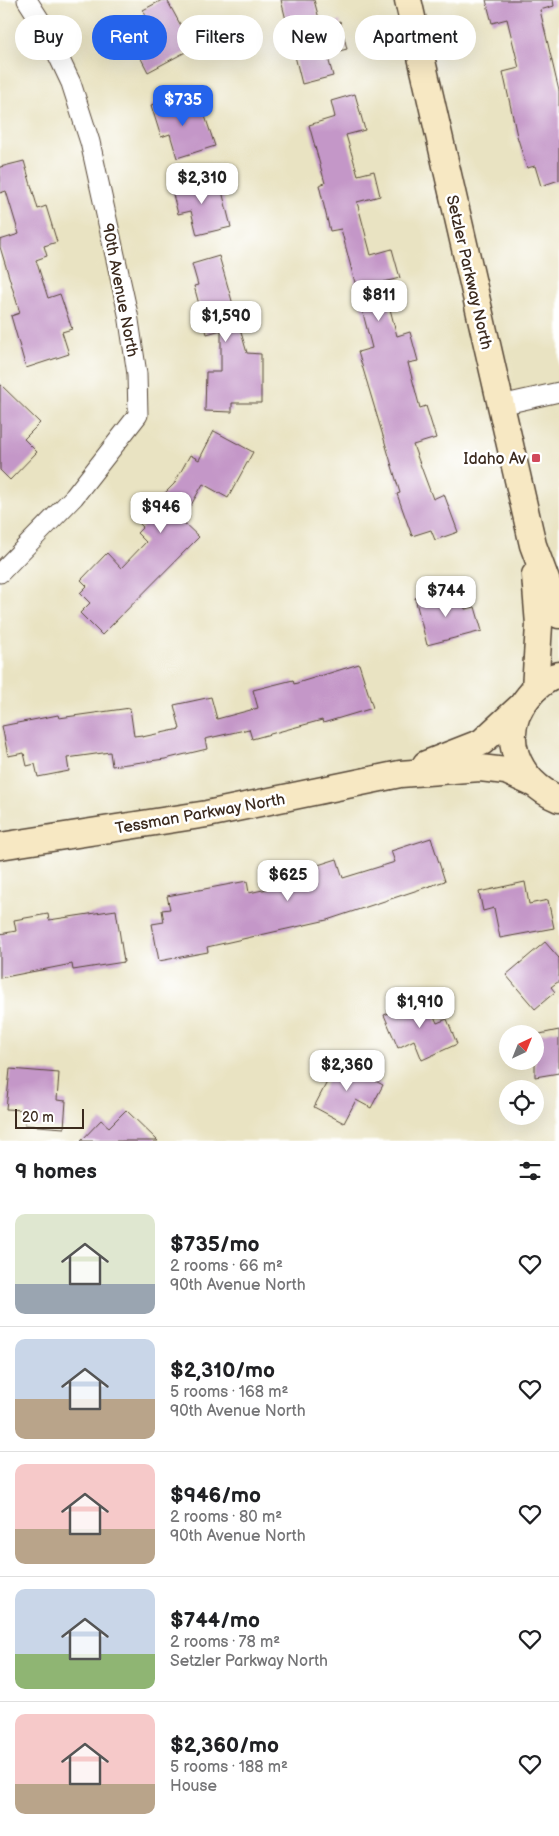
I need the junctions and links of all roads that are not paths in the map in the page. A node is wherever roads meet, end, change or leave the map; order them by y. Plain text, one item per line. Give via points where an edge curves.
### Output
1 (27, 0) edge
2 (408, 0) edge
3 (559, 392) edge
4 (501, 405) junction
5 (533, 544) junction
6 (0, 573) edge
7 (559, 615) edge
8 (559, 675) edge
9 (527, 698) junction
10 (400, 774) junction
11 (532, 783) junction
12 (559, 799) edge
13 (0, 846) edge

1 - 6 street, 90th Avenue North via 45,28 71,83 90,142 128,314 137,374 138,415 74,497
2 - 4 street, Setzler Parkway North
3 - 4 street
4 - 5 street, Setzler Parkway North
5 - 7 street, Setzler Parkway North
5 - 9 street, Setzler Parkway North via 539,625
8 - 9 street, Tessman Parkway North via 553,676
9 - 10 street, Tessman Parkway North via 482,742
9 - 11 street, Setzler Parkway North via 512,735 516,756
10 - 11 street, Tessman Parkway North via 480,768 506,771
10 - 13 street, Tessman Parkway North via 207,814
11 - 12 street, Tessman Parkway North

